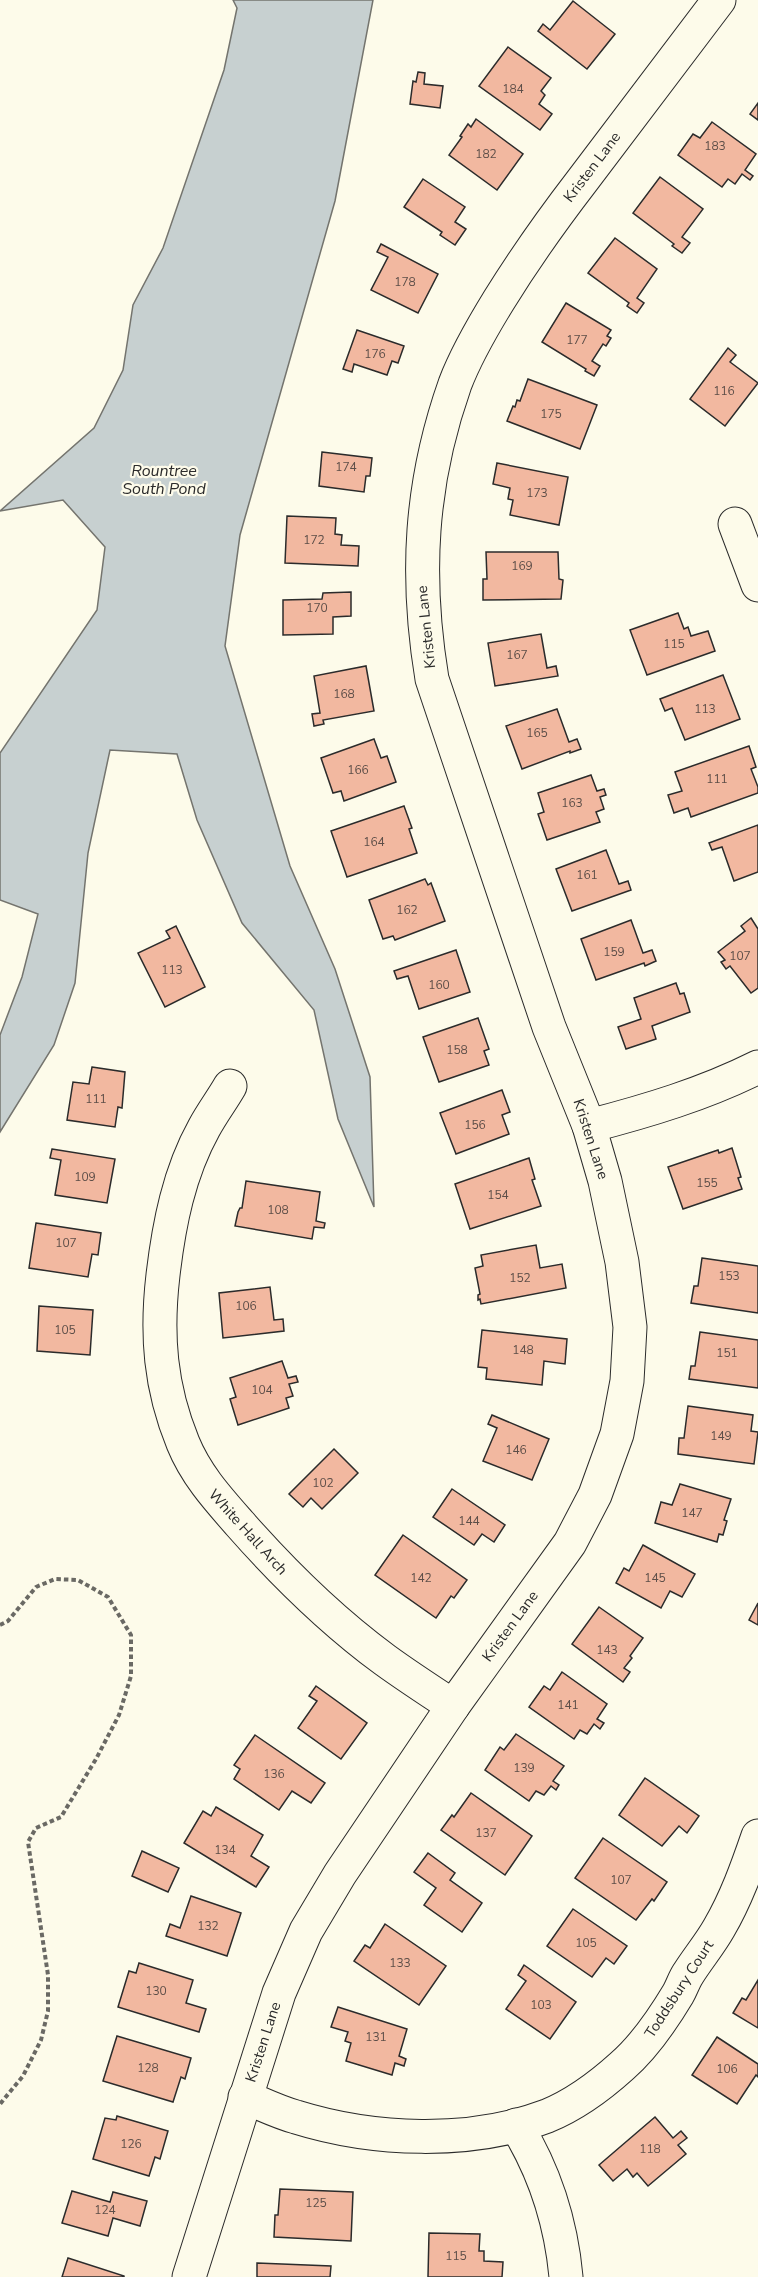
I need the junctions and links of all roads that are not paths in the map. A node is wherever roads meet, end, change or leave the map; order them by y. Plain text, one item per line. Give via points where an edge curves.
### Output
1 (719, 0) edge
2 (735, 524) dead end
3 (758, 585) edge
4 (758, 1067) edge
5 (230, 1086) dead end
6 (589, 1126) junction
7 (453, 1706) junction
8 (758, 1836) edge
9 (245, 2097) junction
10 (516, 2125) junction
11 (189, 2277) edge
12 (566, 2277) edge

1 - 6 street, Kristen Lane via 532,246 482,328 456,382 437,442 425,504 421,567 424,629 432,679 549,1027
2 - 3 street
4 - 6 street via 658,1108
5 - 7 street, White Hall Arch via 204,1128 184,1174 168,1231 159,1308 160,1355 172,1412 206,1486 272,1561 320,1607 384,1659
6 - 7 street, Kristen Lane via 622,1262 630,1327 627,1381 616,1434 595,1495 570,1543
7 - 9 street, Kristen Lane via 306,1931 279,1993
8 - 10 street, Toddsbury Court via 719,1928 654,2031 623,2065 587,2093 548,2115
9 - 10 street, Toddsbury Court via 295,2117 389,2135 443,2136
9 - 11 street, Kristen Lane
10 - 12 street via 551,2198 563,2245

